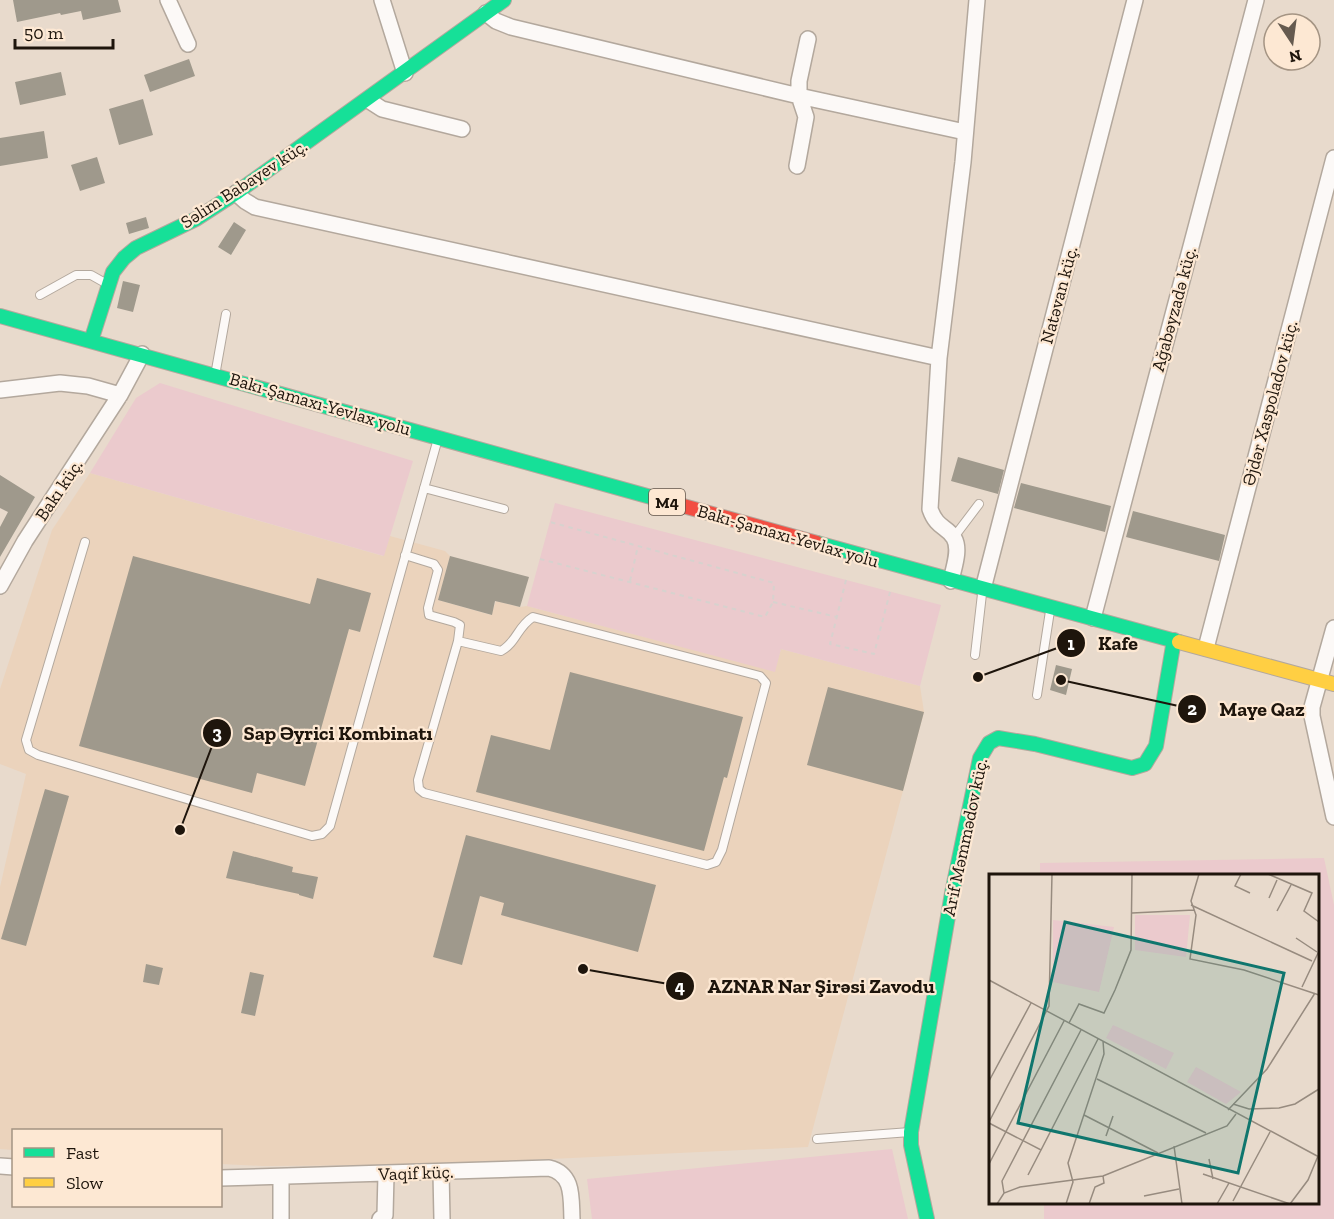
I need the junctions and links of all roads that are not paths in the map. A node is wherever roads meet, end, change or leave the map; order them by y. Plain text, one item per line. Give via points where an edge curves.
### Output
1 (168, 0) edge
2 (382, 0) edge
3 (504, 0) edge
4 (977, 0) edge
5 (1136, 0) edge
6 (1256, 0) edge
7 (486, 13) junction
8 (808, 39) dead end
9 (188, 44) dead end
10 (405, 73) junction
11 (799, 96) junction
12 (368, 100) junction
13 (462, 129) dead end
14 (965, 132) junction
15 (1334, 158) edge
16 (797, 166) dead end
17 (236, 193) junction
18 (109, 285) junction
19 (40, 295) dead end
20 (226, 314) dead end
21 (0, 316) edge
22 (91, 340) junction
23 (142, 354) junction
24 (939, 358) junction
25 (215, 375) junction
26 (0, 390) edge
27 (120, 395) junction
28 (438, 438) junction
29 (424, 488) junction
30 (979, 504) dead end
31 (504, 509) dead end
32 (954, 537) junction
33 (85, 542) dead end
34 (405, 555) junction
35 (951, 581) junction
36 (0, 586) edge
37 (983, 590) junction
38 (1051, 607) junction
39 (1093, 618) junction
40 (1334, 628) edge
41 (1174, 640) junction
42 (458, 641) junction
43 (1206, 648) junction
44 (975, 655) dead end
45 (1327, 682) edge
46 (1037, 695) dead end
47 (1334, 817) edge
48 (911, 1132) junction
49 (817, 1139) dead end
50 (441, 1172) junction
51 (386, 1174) junction
52 (281, 1177) junction
53 (222, 1178) edge
54 (280, 1219) edge
55 (380, 1219) edge
56 (442, 1219) edge
57 (572, 1219) edge
58 (927, 1219) edge

1 - 9 street
2 - 10 street
3 - 7 main road, Səlim Babayev küç.
4 - 14 street
5 - 37 street, Natəvan küç.
6 - 39 street, Ağabəyzadə küç.
7 - 10 main road, Səlim Babayev küç.
7 - 11 street via 511,27
8 - 11 street
10 - 12 main road, Səlim Babayev küç.
11 - 14 street
11 - 16 street via 806,117
12 - 13 street via 382,109
12 - 17 main road, Səlim Babayev küç.
14 - 24 street
15 - 43 street, Əjdər Xaspoladov küç.
17 - 18 main road, Səlim Babayev küç. via 196,219 136,248 113,272
17 - 24 street via 255,207
18 - 19 lane via 91,275 76,275
18 - 22 main road, Səlim Babayev küç.
20 - 25 lane
21 - 22 main road, Bakı-Şamaxı-Yevlax yolu / M4
22 - 23 main road, Bakı-Şamaxı-Yevlax yolu / M4
23 - 25 main road, Bakı-Şamaxı-Yevlax yolu / M4
23 - 27 street, Bakı küç.
24 - 32 street via 930,509 934,521
25 - 28 main road, Bakı-Şamaxı-Yevlax yolu / M4
26 - 27 street via 60,383
27 - 36 street, Bakı küç.
28 - 29 lane
28 - 35 main road, Bakı-Şamaxı-Yevlax yolu / M4
29 - 31 lane
29 - 34 lane
30 - 32 lane
32 - 35 street via 957,552
33 - 34 lane via 26,740 29,750 312,836 322,834 330,826
34 - 42 lane via 434,564 438,570 429,615 460,625
35 - 37 main road, Bakı-Şamaxı-Yevlax yolu / M4
37 - 38 main road, Bakı-Şamaxı-Yevlax yolu / M4
37 - 44 lane
38 - 39 main road, Bakı-Şamaxı-Yevlax yolu / M4
38 - 46 lane
39 - 41 main road, Bakı-Şamaxı-Yevlax yolu / M4
40 - 45 street
41 - 43 main road, Bakı-Şamaxı-Yevlax yolu / M4
41 - 48 main road, Arif Məmmədov küç. via 1156,746 1142,767 998,738 983,752 952,892
42 - 42 lane via 418,780 424,793 706,866 716,862 766,683 760,676 533,617 524,622 509,646 501,651
43 - 45 main road, Bakı-Şamaxı-Yevlax yolu / M4
45 - 47 street via 1312,716
48 - 49 lane
48 - 58 main road, Arif Məmmədov küç.
50 - 51 street, Vaqif küç.
50 - 56 street
50 - 57 street, Vaqif küç. via 558,1170 568,1181
51 - 52 street, Vaqif küç.
51 - 55 street via 385,1215
52 - 53 street, Vaqif küç.
52 - 54 street

